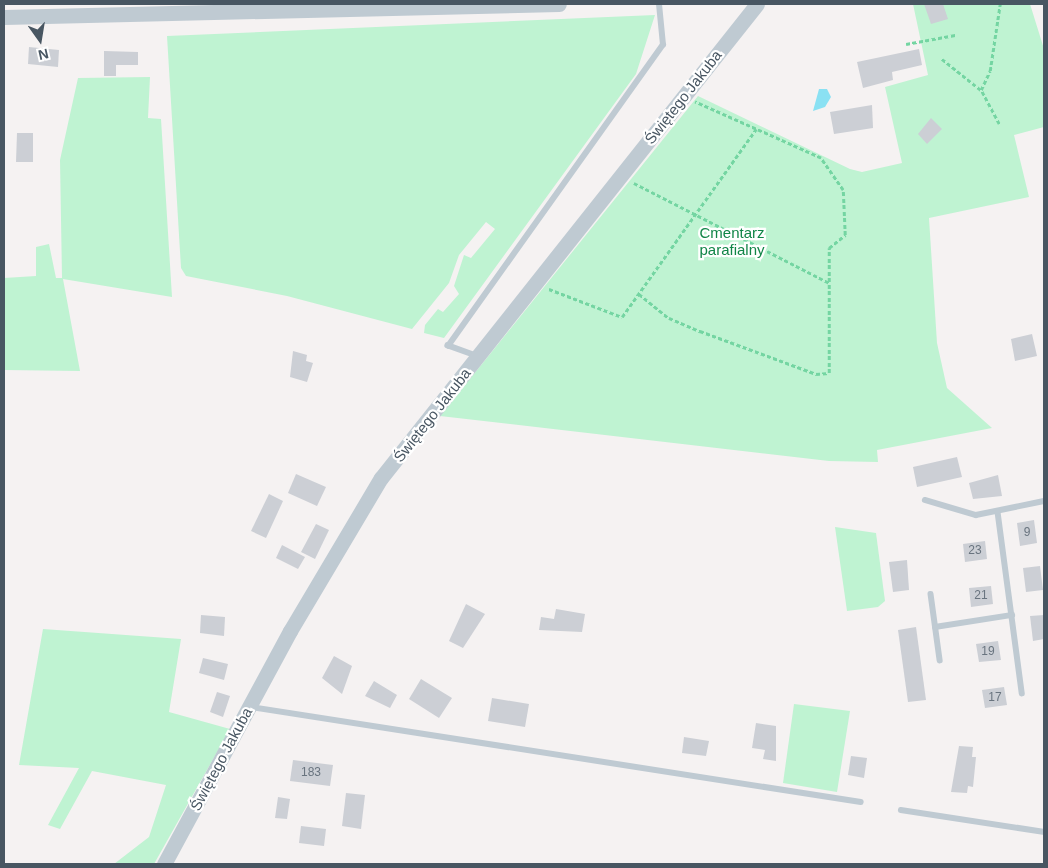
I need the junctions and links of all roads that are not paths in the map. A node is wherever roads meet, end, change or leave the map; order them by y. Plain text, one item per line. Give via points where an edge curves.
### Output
1 (559, 4) edge
2 (659, 4) edge
3 (749, 6) edge
4 (72, 10) edge
5 (4, 17) edge
6 (478, 356) junction
7 (925, 500) dead end
8 (1044, 501) edge
9 (998, 512) junction
10 (930, 594) dead end
11 (1012, 615) junction
12 (935, 627) junction
13 (940, 660) dead end
14 (1022, 692) dead end
15 (249, 707) junction
16 (861, 802) dead end
17 (902, 810) dead end
18 (1044, 832) edge
19 (164, 864) edge

1 - 4 street
2 - 6 lane via 663,45 448,346
3 - 6 street, Świętego Jakuba
4 - 5 street
6 - 15 street, Świętego Jakuba via 382,478
7 - 9 lane via 976,515
8 - 9 lane
9 - 11 lane
10 - 12 lane
11 - 12 lane
11 - 14 lane
12 - 13 lane
15 - 16 lane
15 - 19 street, Świętego Jakuba
17 - 18 lane

